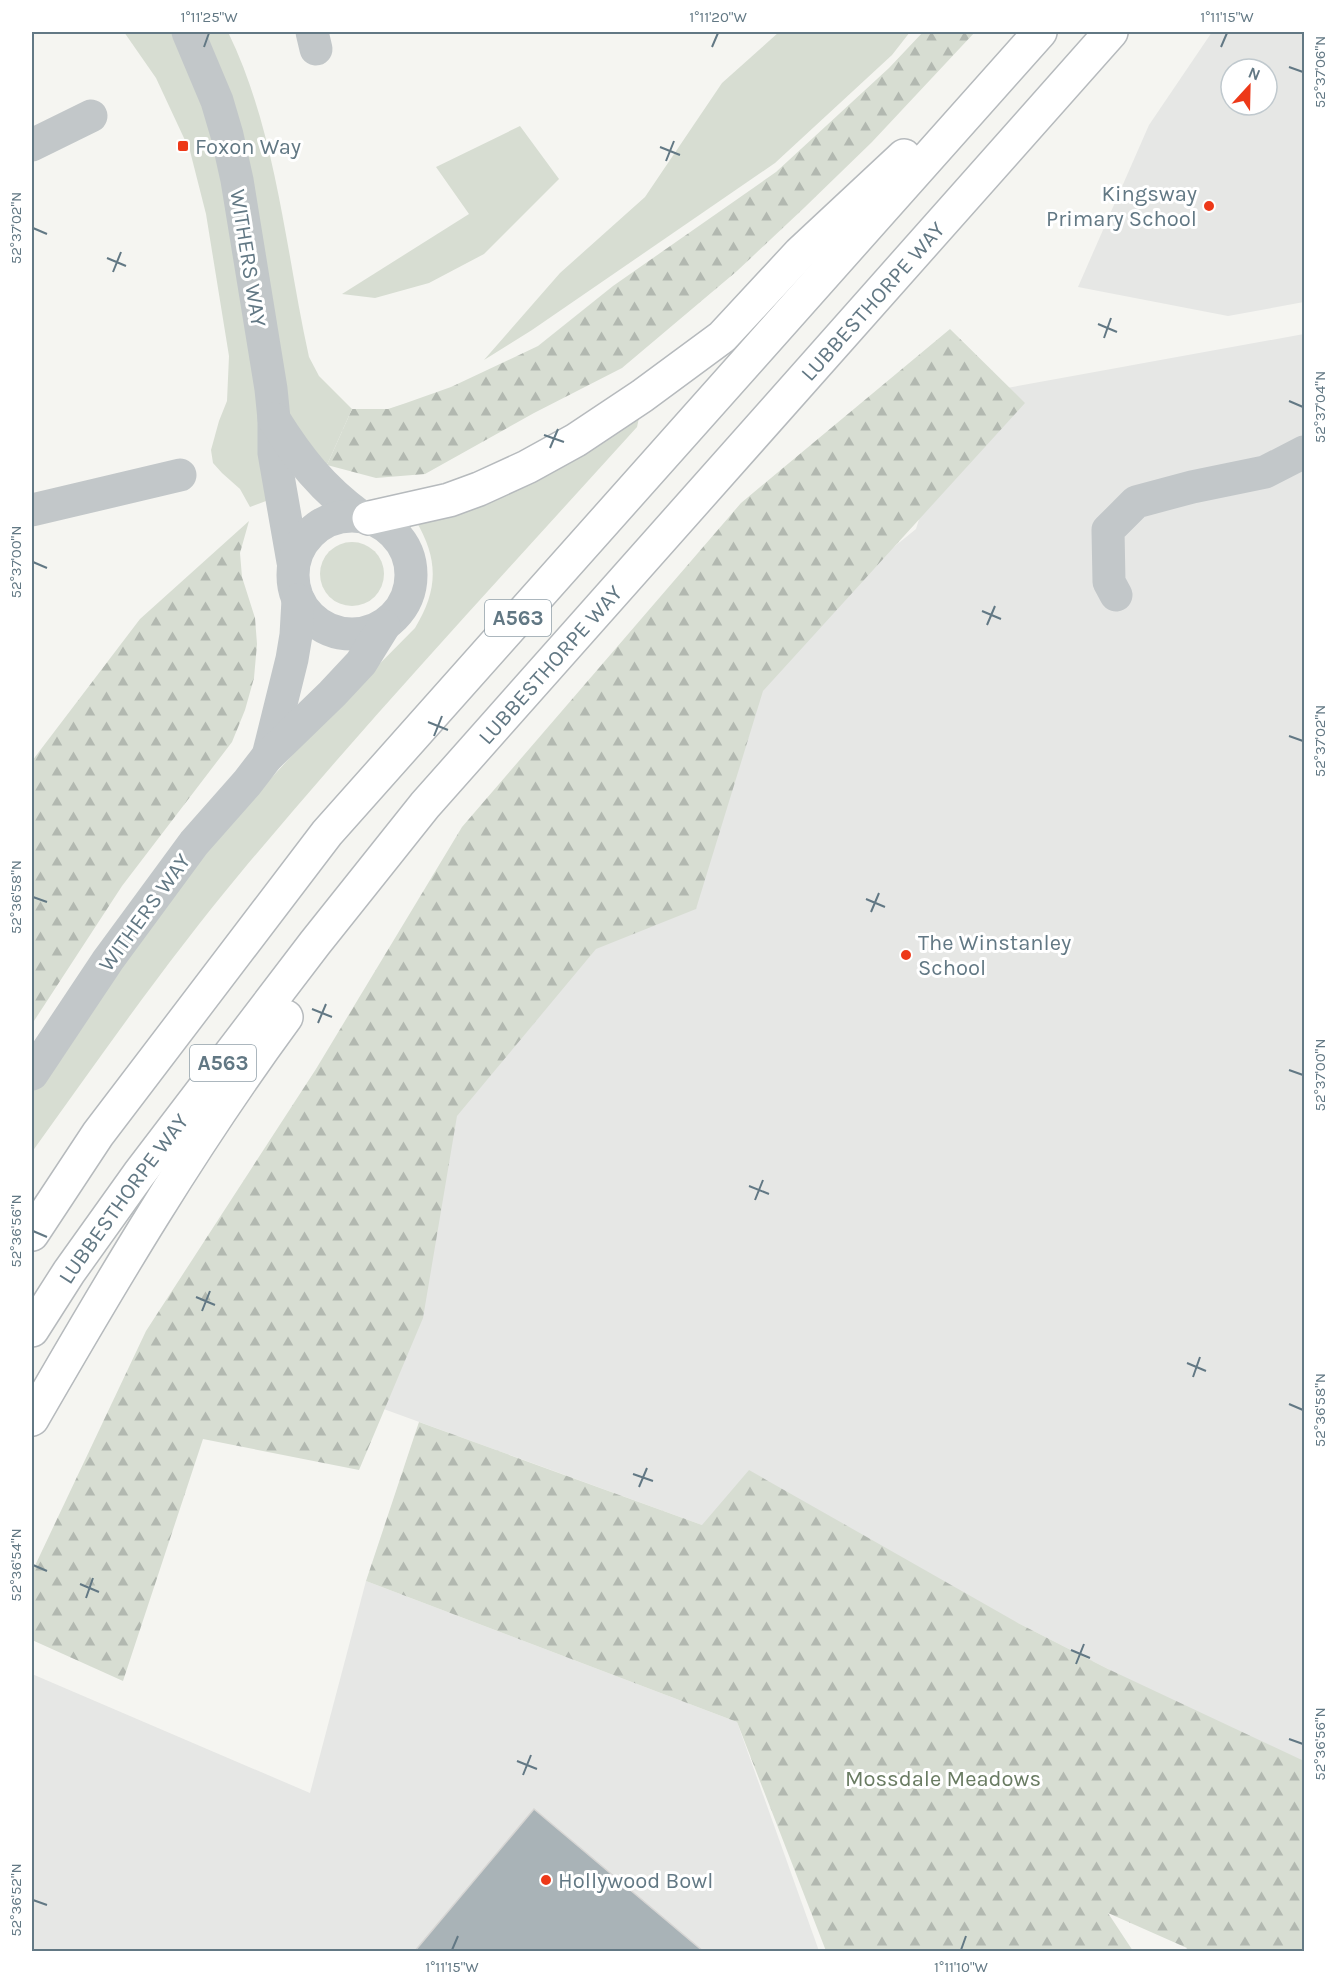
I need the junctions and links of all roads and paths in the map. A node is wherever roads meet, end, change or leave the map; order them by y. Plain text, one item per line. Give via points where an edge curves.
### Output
1 (188, 32) edge
2 (1038, 32) edge
3 (1111, 32) edge
4 (91, 116) dead end
5 (32, 145) edge
6 (274, 419) junction
7 (1305, 453) edge
8 (180, 476) dead end
9 (32, 510) edge
10 (365, 517) junction
11 (294, 562) junction
12 (1116, 594) dead end
13 (298, 600) junction
14 (384, 626) junction
15 (267, 757) junction
16 (425, 805) junction
17 (32, 1074) edge
18 (32, 1234) edge
19 (32, 1330) edge
20 (32, 1419) edge

1 - 6 street, WITHERS WAY via 227,135
2 - 10 highway via 800,253 722,337 642,396 576,440 479,489 449,500
2 - 18 highway, A563 via 327,833 99,1134
3 - 16 highway, LUBBESTHORPE WAY / A563
4 - 5 street
6 - 10 street, WITHERS WAY via 317,478
6 - 11 street, WITHERS WAY via 274,453
7 - 12 street via 1265,472 1136,502 1108,530 1109,582
8 - 9 street
10 - 11 street via 346,515 312,530 300,544
10 - 14 street via 397,534 412,568 411,587 404,605
11 - 13 street
13 - 14 street via 308,615 325,627 346,634 367,633
13 - 15 street, WITHERS WAY via 292,659
14 - 15 street, WITHERS WAY via 361,663
15 - 17 street, WITHERS WAY via 194,843 108,960
16 - 19 highway, LUBBESTHORPE WAY / A563 via 138,1174
16 - 20 highway via 319,972 253,1062 144,1229

